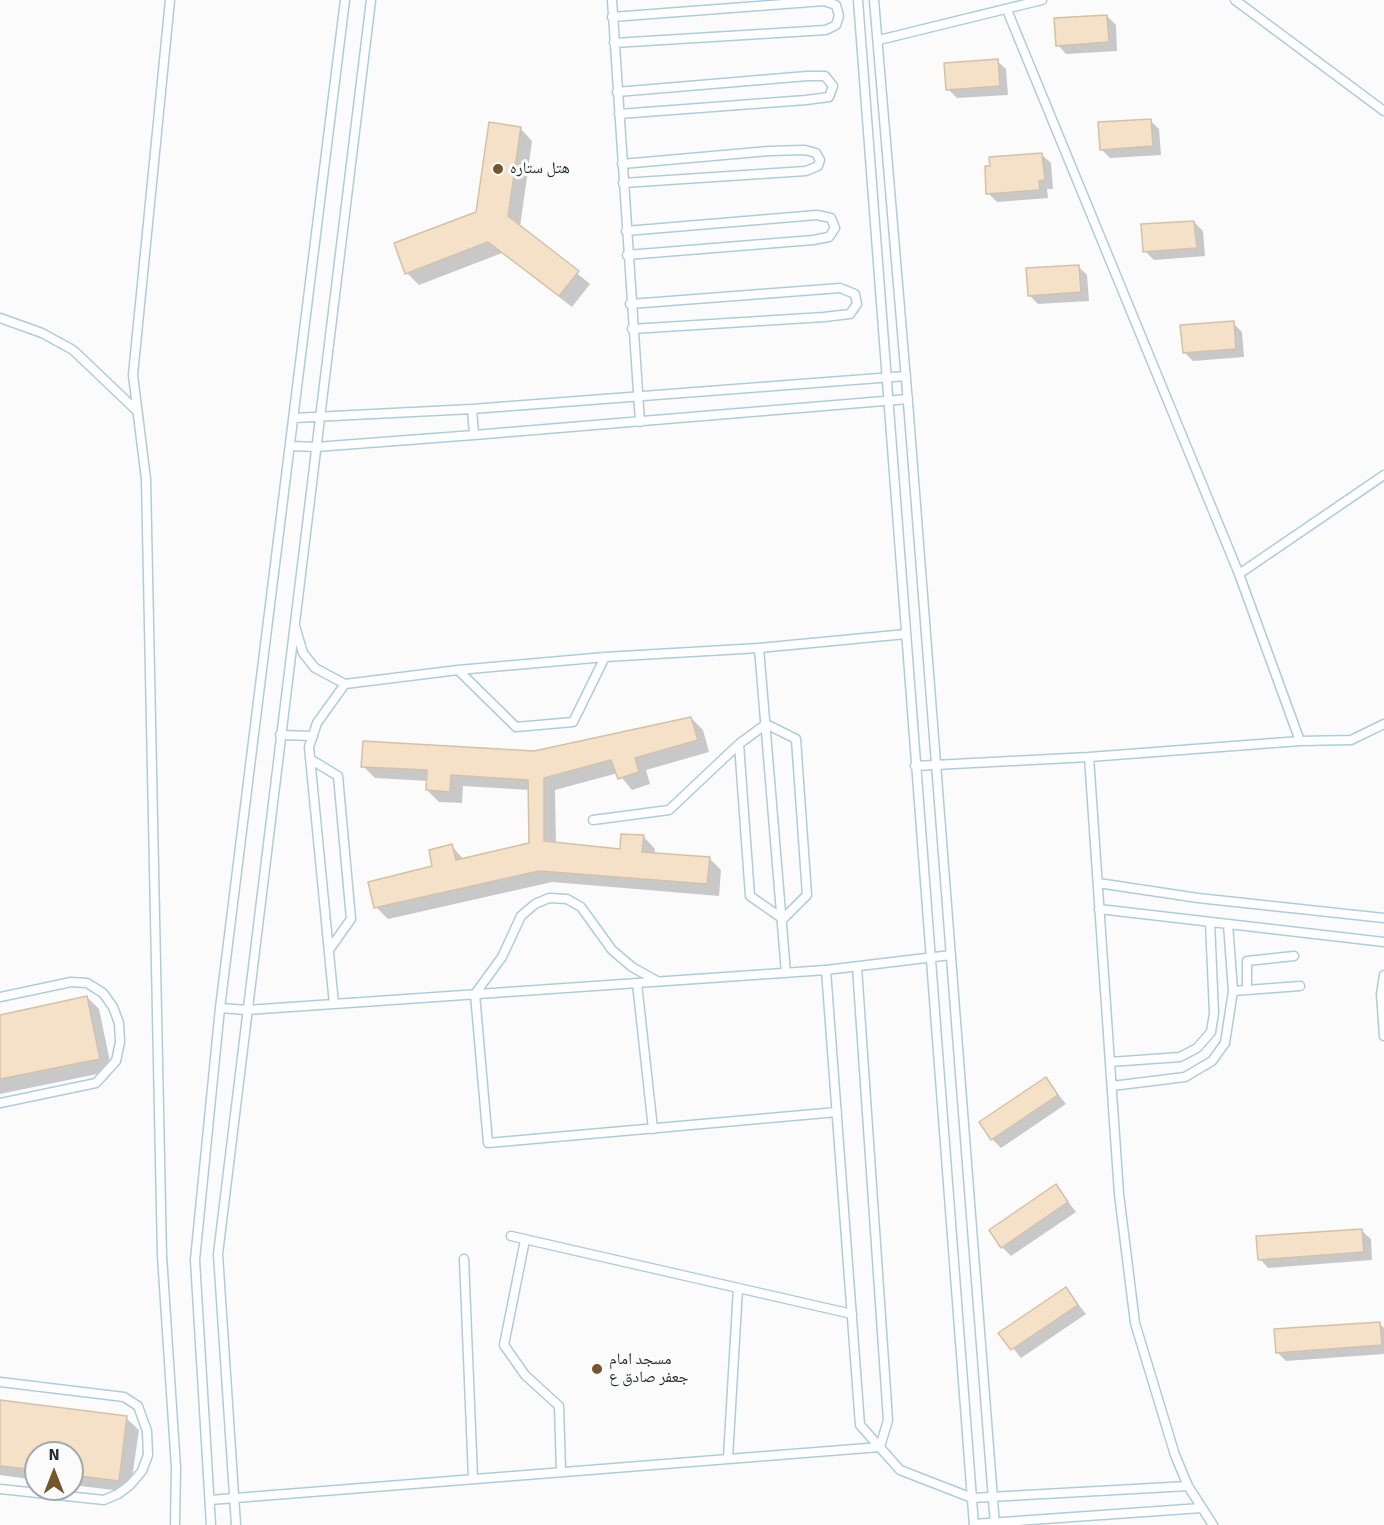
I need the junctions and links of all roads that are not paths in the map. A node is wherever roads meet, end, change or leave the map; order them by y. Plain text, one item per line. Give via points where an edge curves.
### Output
1 (170, 0) edge
2 (345, 0) edge
3 (371, 0) edge
4 (612, 0) edge
5 (858, 0) edge
6 (874, 0) edge
7 (1042, 0) edge
8 (1235, 0) edge
9 (1007, 9) junction
10 (612, 17) junction
11 (879, 40) junction
12 (614, 43) junction
13 (617, 92) junction
14 (1384, 111) edge
15 (619, 114) junction
16 (622, 164) junction
17 (623, 183) junction
18 (626, 231) junction
19 (627, 255) junction
20 (630, 304) junction
21 (0, 318) edge
22 (632, 329) junction
23 (906, 376) junction
24 (886, 377) junction
25 (636, 397) junction
26 (908, 399) junction
27 (888, 400) junction
28 (472, 409) junction
29 (136, 410) junction
30 (294, 418) junction
31 (320, 419) junction
32 (640, 422) junction
33 (474, 435) junction
34 (290, 446) junction
35 (316, 447) junction
36 (1384, 475) edge
37 (1239, 574) junction
38 (294, 622) junction
39 (906, 634) junction
40 (759, 648) junction
41 (604, 657) junction
42 (458, 670) junction
43 (345, 684) junction
44 (766, 724) junction
45 (1384, 724) edge
46 (280, 735) junction
47 (313, 736) junction
48 (1299, 741) junction
49 (739, 744) junction
50 (1089, 757) junction
51 (310, 759) junction
52 (936, 765) junction
53 (915, 766) junction
54 (593, 820) dead end
55 (1098, 883) junction
56 (1099, 909) junction
57 (1384, 918) edge
58 (783, 919) junction
59 (1210, 922) junction
60 (1228, 924) junction
61 (1384, 942) edge
62 (329, 950) junction
63 (951, 955) junction
64 (930, 956) junction
65 (1294, 956) dead end
66 (857, 967) junction
67 (826, 970) junction
68 (786, 973) junction
69 (1384, 975) edge
70 (657, 981) junction
71 (637, 983) junction
72 (1300, 986) dead end
73 (1247, 990) junction
74 (1233, 991) junction
75 (475, 994) junction
76 (0, 997) edge
77 (334, 1004) junction
78 (220, 1008) junction
79 (248, 1010) junction
80 (1384, 1036) edge
81 (1110, 1062) junction
82 (1112, 1086) junction
83 (0, 1102) edge
84 (837, 1112) junction
85 (653, 1129) junction
86 (511, 1236) dead end
87 (525, 1240) junction
88 (465, 1259) dead end
89 (738, 1288) junction
90 (852, 1314) junction
91 (0, 1382) edge
92 (880, 1447) junction
93 (728, 1458) junction
94 (561, 1471) junction
95 (473, 1478) junction
96 (1188, 1486) junction
97 (0, 1489) edge
98 (234, 1498) junction
99 (972, 1498) junction
100 (993, 1498) junction
101 (210, 1500) junction
102 (1201, 1508) junction
103 (995, 1524) edge
104 (175, 1525) edge
105 (211, 1525) edge
106 (236, 1525) edge
107 (974, 1525) edge
108 (1213, 1525) edge

1 - 29 lane via 133,375
2 - 30 lane
3 - 31 lane
4 - 10 lane
5 - 24 lane
6 - 11 lane
7 - 9 lane
8 - 14 lane
9 - 11 lane
9 - 37 lane
10 - 12 lane
10 - 12 lane via 824,1 836,5 839,16 836,25 826,30
11 - 23 lane
12 - 13 lane
13 - 15 lane
13 - 15 lane via 807,76 825,76 833,86 829,97
15 - 16 lane
16 - 17 lane
16 - 17 lane via 805,150 816,153 820,160 818,166 806,171
17 - 18 lane
18 - 19 lane
18 - 19 lane via 817,215 831,218 835,228 829,237 813,240
19 - 20 lane
20 - 22 lane
20 - 22 lane via 840,288 855,294 858,304 850,314 824,317
21 - 29 lane via 42,333 73,350
22 - 25 lane
23 - 24 lane
23 - 26 lane
24 - 25 lane
24 - 27 lane
25 - 28 lane
25 - 32 lane
26 - 27 lane
26 - 52 lane
27 - 32 lane
27 - 39 lane
28 - 31 lane
28 - 33 lane
29 - 104 lane via 146,479 162,1257 176,1468
30 - 31 lane
30 - 34 lane
31 - 35 lane
32 - 33 lane
33 - 35 lane
34 - 35 lane
34 - 78 lane
35 - 38 lane
36 - 37 lane
37 - 48 lane
38 - 43 lane via 303,653 315,668
38 - 46 lane
39 - 40 lane
39 - 53 lane
40 - 41 lane
40 - 44 lane
41 - 42 lane
41 - 42 lane via 573,722 516,728
42 - 43 lane
43 - 47 lane via 328,705
44 - 49 lane
44 - 58 lane
44 - 58 lane via 796,739 807,895
45 - 48 lane via 1351,740
46 - 47 lane
46 - 79 lane
47 - 51 lane
48 - 50 lane
49 - 54 lane via 669,810
49 - 58 lane via 750,896
50 - 52 lane
50 - 55 lane
51 - 62 lane
51 - 62 lane via 338,776 351,920
52 - 53 lane
52 - 63 lane
53 - 64 lane
55 - 56 lane
55 - 57 lane
56 - 59 lane
56 - 81 lane
58 - 68 lane
59 - 60 lane
59 - 81 lane via 1214,1013 1211,1032 1197,1048 1180,1057
60 - 61 lane
60 - 74 lane
62 - 77 lane
63 - 64 lane
63 - 100 lane
64 - 66 lane
64 - 99 lane
65 - 73 lane via 1247,961
66 - 67 lane
66 - 92 lane via 888,1420
67 - 68 lane
67 - 84 lane
68 - 70 lane
69 - 80 lane
70 - 71 lane
70 - 75 lane via 612,950 582,907 567,899 549,898 521,916 502,957
71 - 75 lane
71 - 85 lane
72 - 73 lane
73 - 74 lane
74 - 82 lane via 1225,1043 1212,1061 1185,1077
75 - 77 lane
75 - 85 lane via 488,1143
76 - 83 lane via 72,982 87,983 103,993 113,1007 120,1042 116,1061 96,1083
77 - 79 lane
78 - 79 lane
78 - 101 lane via 195,1260
79 - 98 lane via 218,1254
81 - 82 lane
82 - 96 lane via 1119,1194 1135,1323
84 - 85 lane
84 - 90 lane
86 - 87 lane
87 - 89 lane
87 - 94 lane via 504,1345 525,1375 559,1406
88 - 95 lane
89 - 90 lane
89 - 93 lane
90 - 92 lane via 860,1425
91 - 97 lane via 124,1397 138,1407 147,1431 148,1455 130,1485 104,1500
92 - 93 lane
92 - 99 lane via 900,1470
93 - 94 lane
94 - 95 lane
95 - 98 lane
96 - 100 lane
96 - 102 lane
98 - 101 lane
98 - 106 lane
99 - 100 lane
99 - 107 lane
100 - 103 lane
101 - 105 lane
102 - 103 lane
102 - 108 lane
103 - 107 lane

